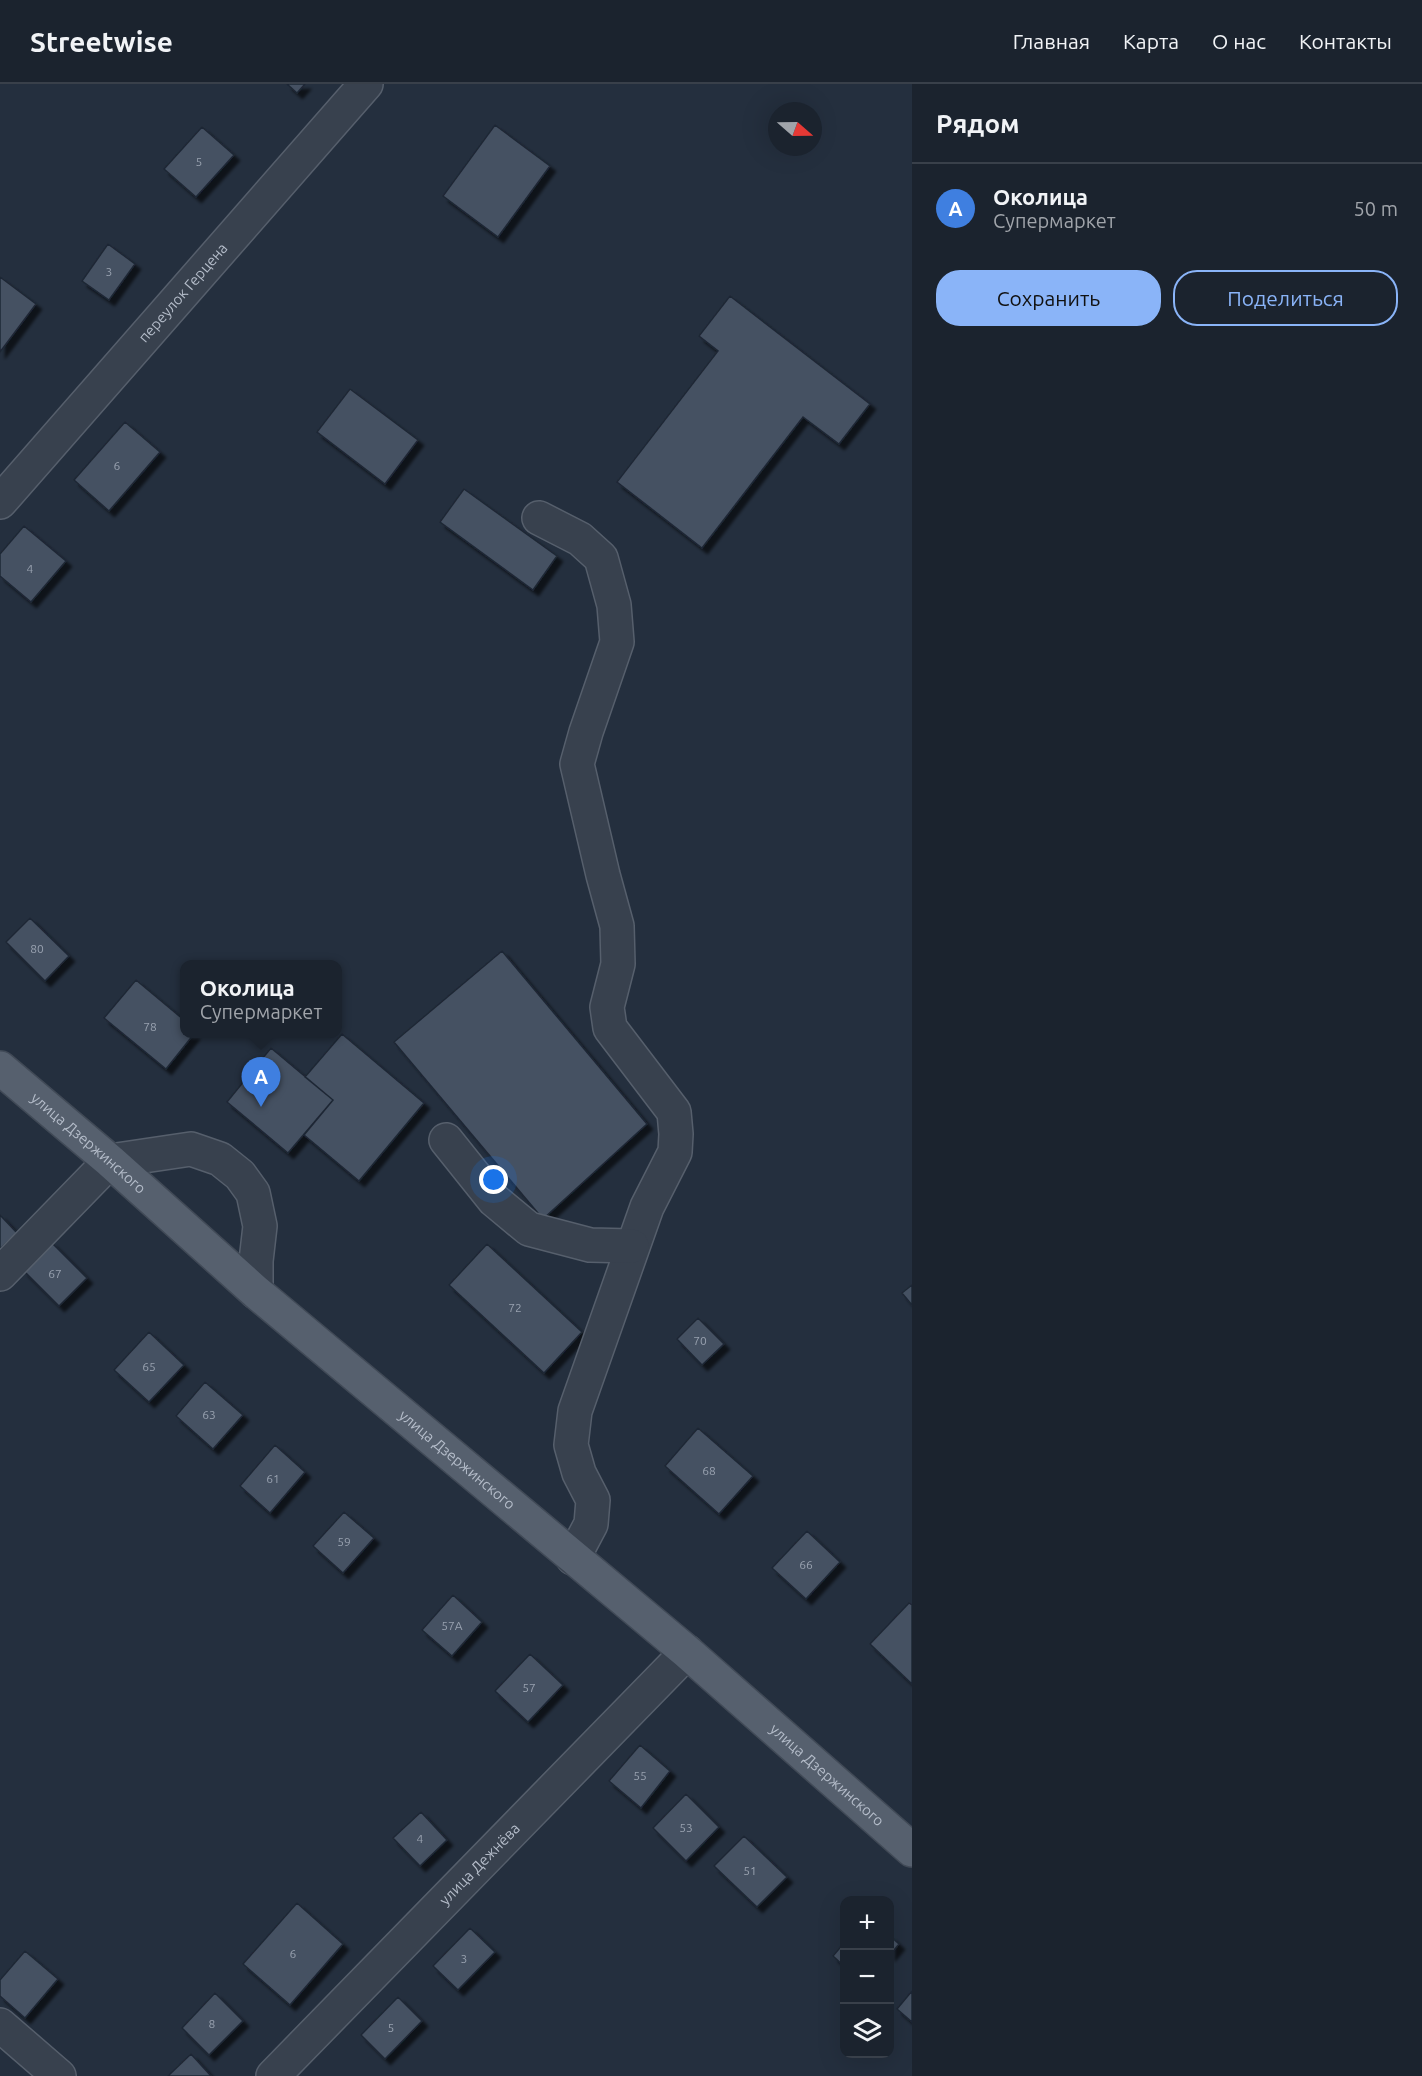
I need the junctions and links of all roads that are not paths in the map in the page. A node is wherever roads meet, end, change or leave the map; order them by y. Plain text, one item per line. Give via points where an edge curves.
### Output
1 (366, 84) edge
2 (0, 502) edge
3 (539, 518) dead end
4 (0, 1068) edge
5 (446, 1140) dead end
6 (110, 1161) junction
7 (632, 1246) junction
8 (0, 1274) edge
9 (255, 1292) junction
10 (573, 1558) junction
11 (687, 1652) junction
12 (912, 1850) edge
13 (0, 2025) edge
14 (59, 2076) edge
15 (273, 2076) edge

1 - 2 street, переулок Герцена
3 - 7 street via 580,539 601,558 614,605 616,642 577,764 617,926 618,964 607,1007 610,1028 674,1112 676,1134 675,1152
4 - 6 main road, улица Дзержинского
5 - 7 street via 494,1200 529,1229 590,1245
6 - 8 street
6 - 9 main road, улица Дзержинского
6 - 9 street via 191,1149 220,1159 240,1175 253,1193 260,1226
7 - 10 street via 575,1411 571,1445 593,1500 591,1524
9 - 10 main road, улица Дзержинского
10 - 11 main road, улица Дзержинского
11 - 12 main road, улица Дзержинского
11 - 15 street, улица Дежнёва
13 - 14 street

